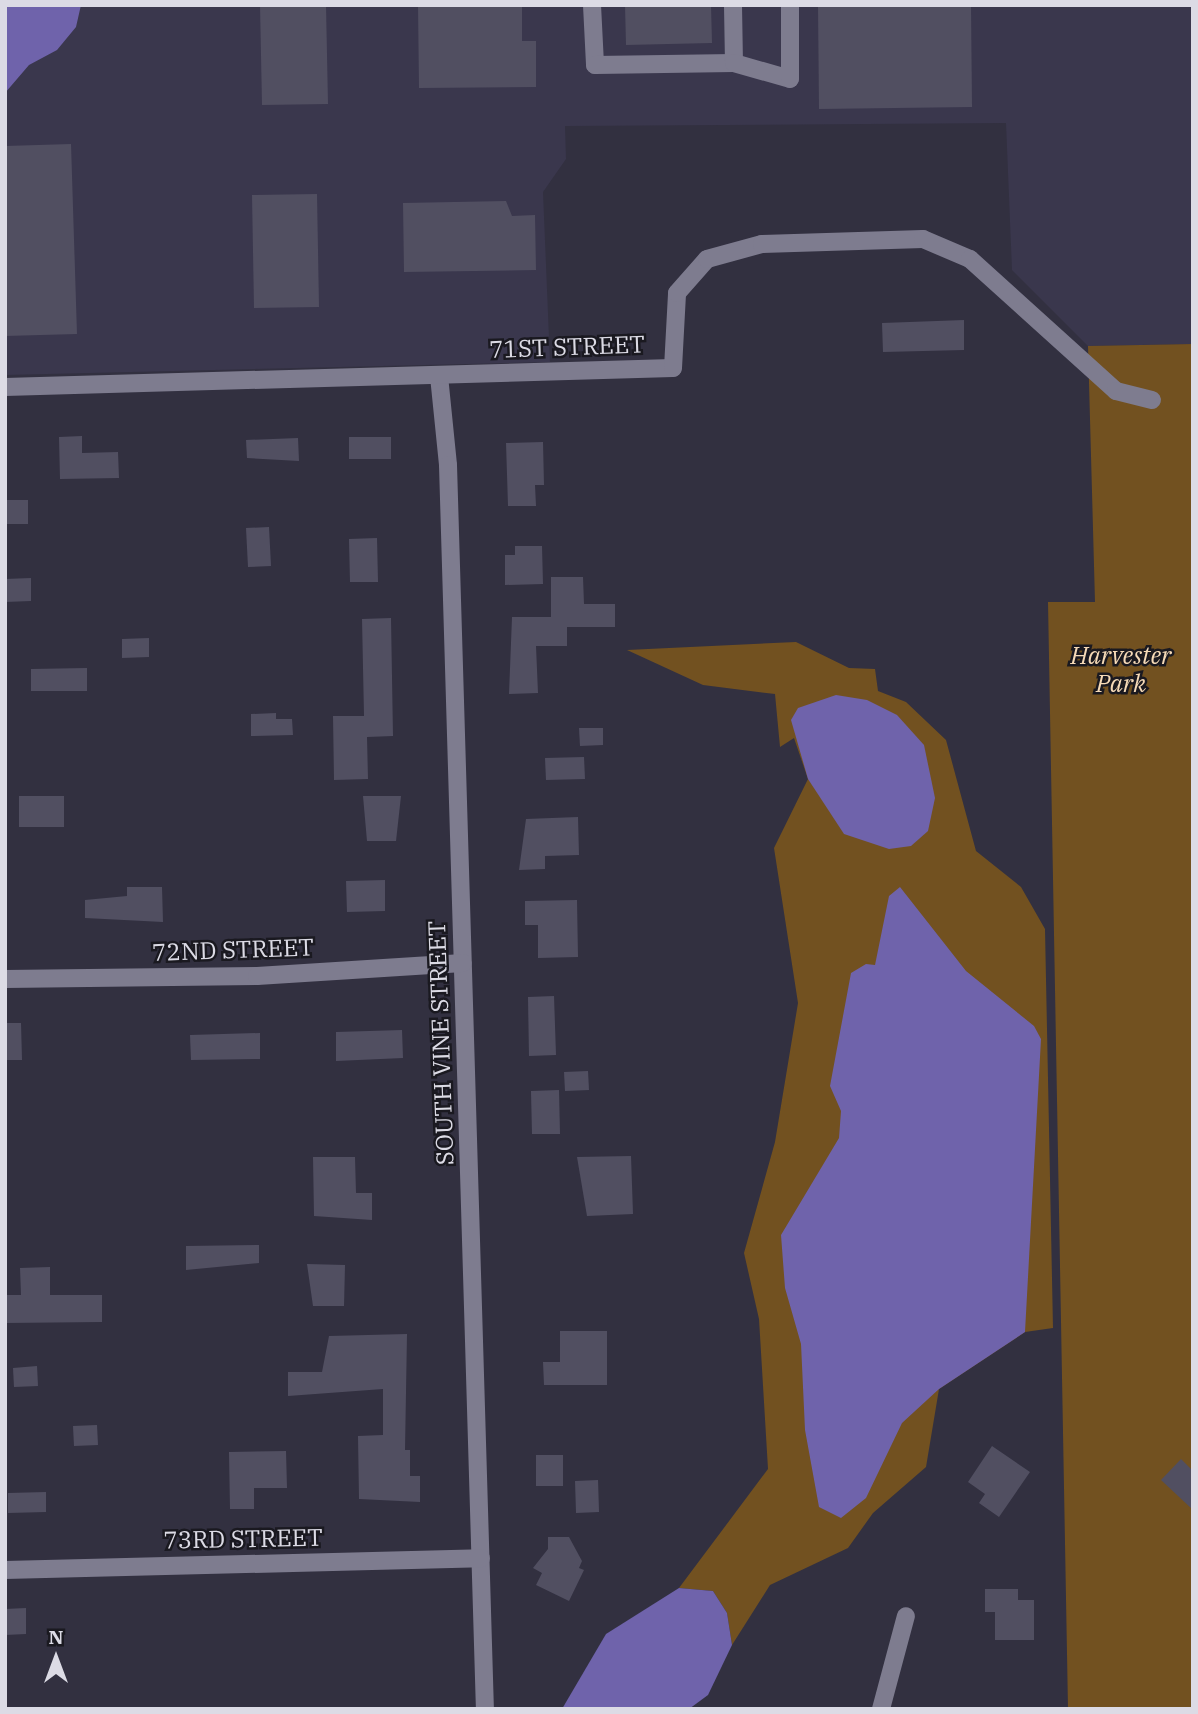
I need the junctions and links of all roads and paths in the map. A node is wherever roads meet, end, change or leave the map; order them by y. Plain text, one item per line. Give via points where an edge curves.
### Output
1 (593, 5) edge
2 (733, 5) edge
3 (790, 5) edge
4 (734, 63) junction
5 (439, 376) junction
6 (5, 387) edge
7 (1152, 400) dead end
8 (463, 963) junction
9 (5, 979) edge
10 (481, 1558) junction
11 (5, 1570) edge
12 (906, 1616) dead end
13 (485, 1709) edge
14 (881, 1709) edge

1 - 4 street via 595,65
2 - 4 street
3 - 4 street via 790,79
5 - 6 street, 71ST STREET
5 - 7 street, 71ST STREET via 673,368 677,293 707,259 762,244 923,239 970,259 1116,391
5 - 8 street, SOUTH VINE STREET via 448,465
8 - 9 street, 72ND STREET via 257,976
8 - 10 street, SOUTH VINE STREET
10 - 11 street, 73RD STREET
10 - 13 street, SOUTH VINE STREET
12 - 14 street

